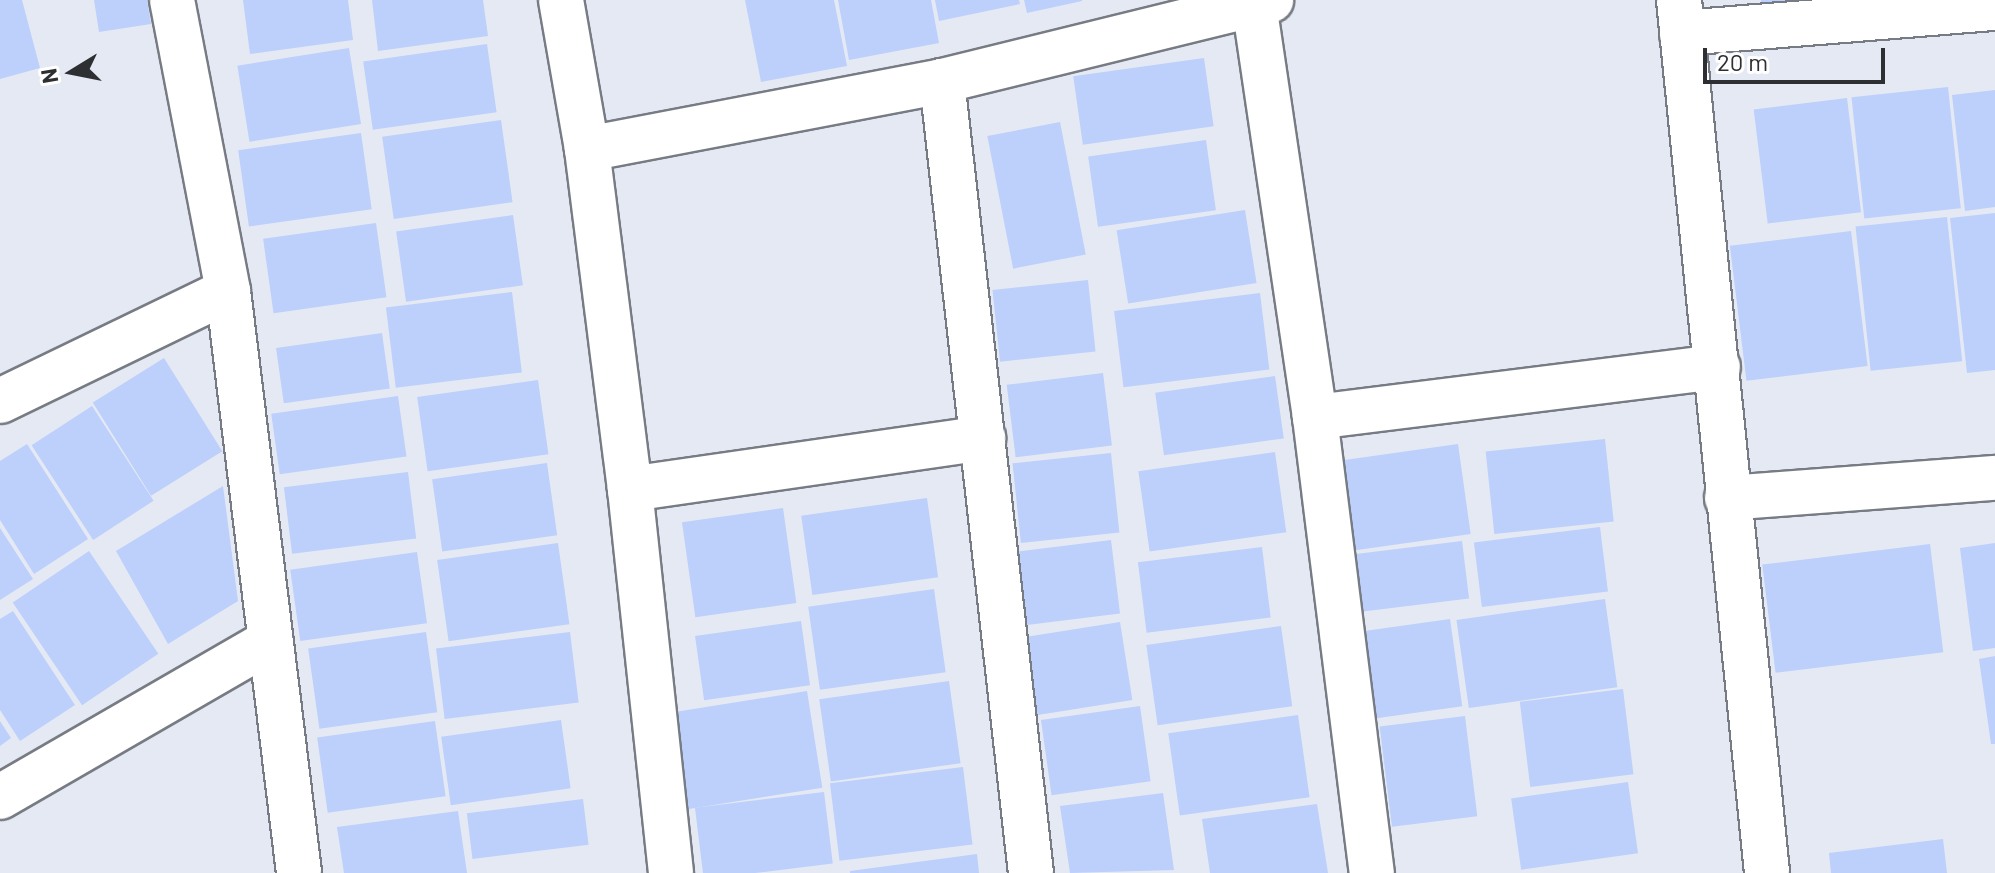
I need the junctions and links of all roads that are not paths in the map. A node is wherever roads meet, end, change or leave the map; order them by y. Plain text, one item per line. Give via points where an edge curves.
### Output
1 (172, 0) edge
2 (561, 0) edge
3 (1262, 2) edge
4 (1995, 8) edge
5 (1680, 16) edge
6 (942, 81) junction
7 (587, 149) junction
8 (228, 291) junction
9 (1718, 367) junction
10 (0, 401) edge
11 (1315, 417) junction
12 (983, 438) junction
13 (1995, 478) edge
14 (630, 489) junction
15 (1727, 498) junction
16 (270, 641) junction
17 (0, 797) edge
18 (299, 873) edge
19 (671, 873) edge
20 (1031, 873) edge
21 (1372, 873) edge
22 (1767, 873) edge

1 - 8 street
2 - 7 street
3 - 6 street
3 - 11 street
4 - 5 street
5 - 9 street
6 - 7 street
6 - 12 street
7 - 14 street
8 - 10 street
8 - 16 street
9 - 11 street
9 - 15 street
11 - 21 street
12 - 14 street
12 - 20 street
13 - 15 street
14 - 19 street
15 - 22 street
16 - 17 street
16 - 18 street

